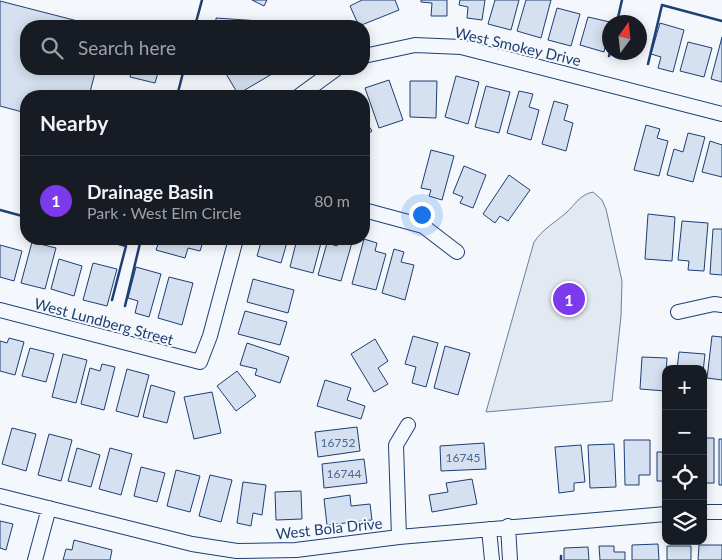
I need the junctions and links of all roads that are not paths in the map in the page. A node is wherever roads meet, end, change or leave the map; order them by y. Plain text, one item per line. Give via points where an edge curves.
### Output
1 (370, 55) edge
2 (325, 75) edge
3 (306, 90) edge
4 (722, 114) edge
5 (370, 212) edge
6 (234, 245) edge
7 (457, 252) dead end
8 (722, 304) edge
9 (0, 310) edge
10 (678, 312) dead end
11 (408, 425) dead end
12 (0, 496) edge
13 (48, 508) junction
14 (707, 512) edge
15 (722, 512) edge
16 (662, 514) edge
17 (508, 526) junction
18 (489, 529) junction
19 (399, 537) junction
20 (35, 560) edge
21 (492, 560) edge
22 (510, 560) edge

1 - 4 street, West Smokey Drive via 415,45 460,47
2 - 3 street
5 - 7 street via 423,226
6 - 9 street, West Lundberg Street via 200,362
8 - 10 street
11 - 19 street via 396,445
12 - 13 street, West Bola Drive
13 - 19 street, West Bola Drive via 192,544 237,551 296,550
13 - 20 street
14 - 15 street
16 - 17 street, West Bola Drive
17 - 18 street, West Bola Drive
17 - 22 street
18 - 19 street, West Bola Drive
18 - 21 street

